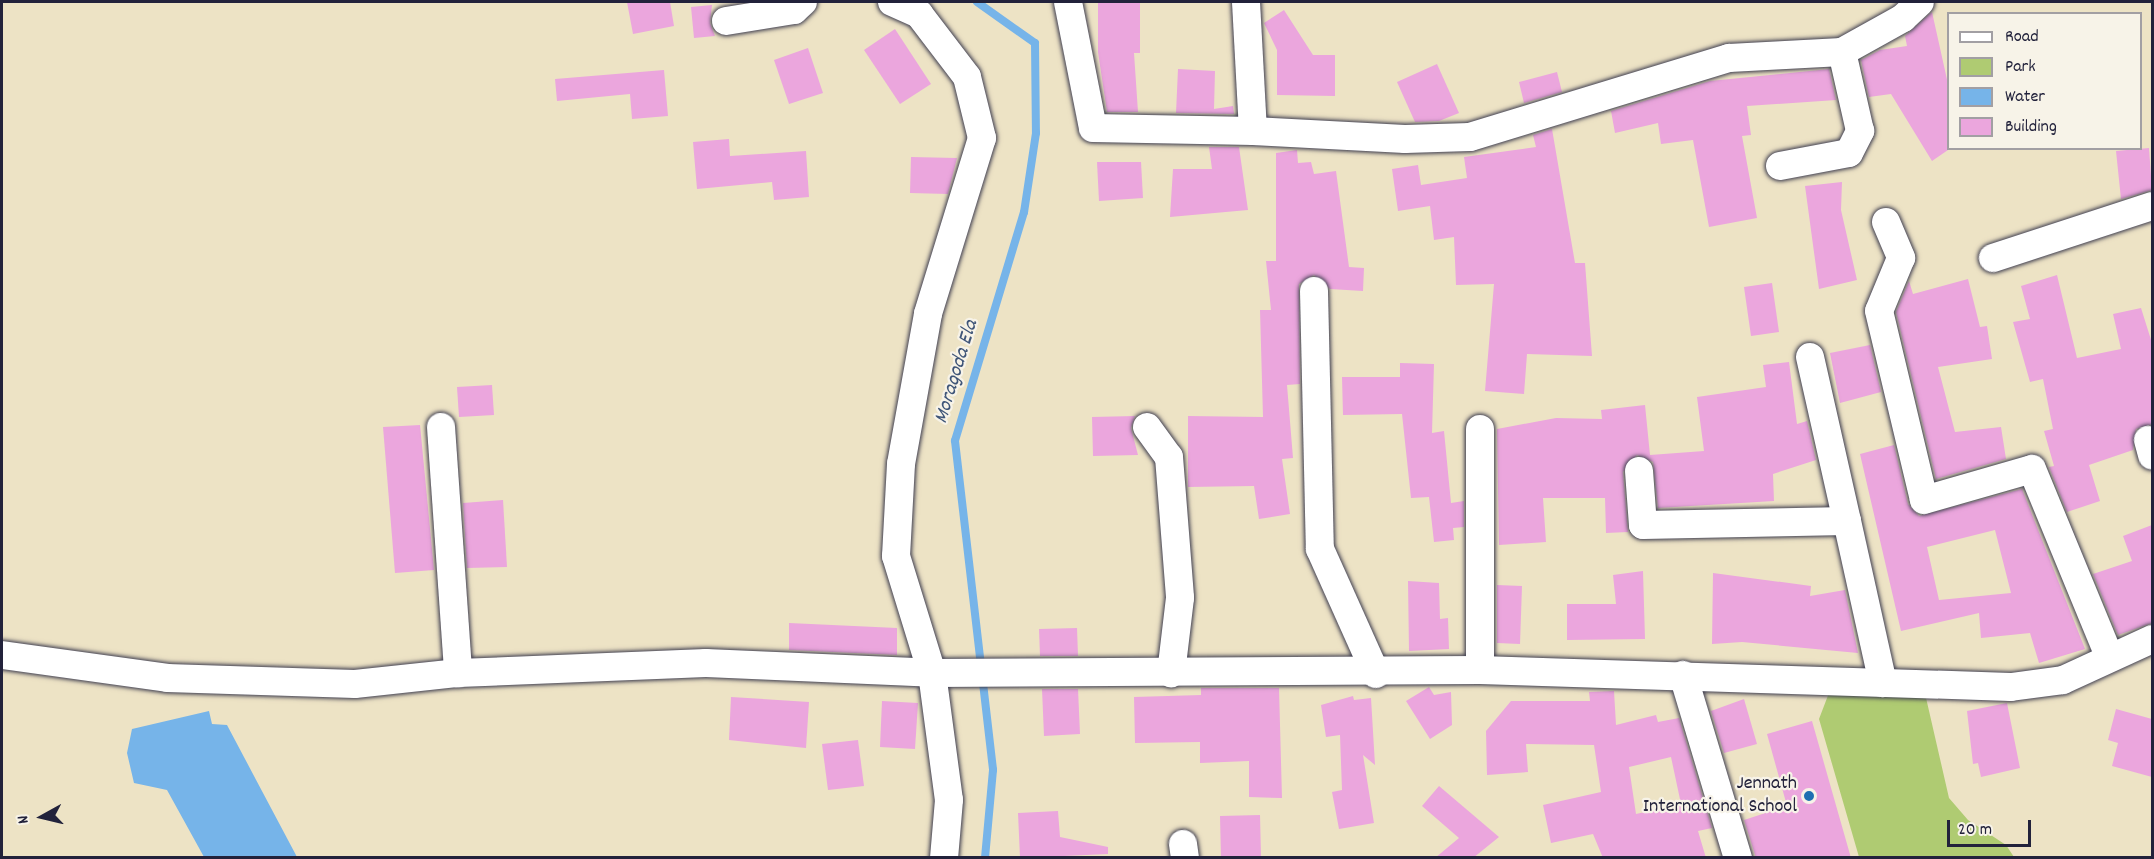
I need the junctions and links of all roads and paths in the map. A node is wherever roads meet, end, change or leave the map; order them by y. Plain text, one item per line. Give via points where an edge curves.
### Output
1 (803, 2) edge
2 (892, 2) edge
3 (1068, 2) edge
4 (1246, 2) edge
5 (1920, 2) edge
6 (726, 21) dead end
7 (1842, 52) junction
8 (1253, 131) junction
9 (1780, 166) dead end
10 (2152, 206) edge
11 (1886, 222) dead end
12 (1994, 258) dead end
13 (1314, 291) dead end
14 (1810, 357) dead end
15 (441, 427) dead end
16 (1148, 427) dead end
17 (1480, 429) dead end
18 (1639, 471) dead end
19 (1847, 521) junction
20 (2152, 639) edge
21 (2, 655) edge
22 (2110, 658) junction
23 (1480, 670) junction
24 (458, 673) junction
25 (932, 673) junction
26 (1171, 673) junction
27 (1376, 674) junction
28 (1683, 675) junction
29 (1883, 683) junction
30 (944, 858) edge
31 (1738, 858) edge

1 - 6 street via 794,10
2 - 25 street via 919,14 967,77 982,138 928,314 901,464 896,556
3 - 8 street via 1093,128
4 - 8 street
5 - 7 street via 1903,18
7 - 8 street via 1729,58 1470,137
7 - 9 street via 1860,131 1849,153
10 - 12 street
11 - 22 street via 1901,258 1879,311 1924,500 2032,469
13 - 27 street via 1320,549
14 - 19 street
15 - 24 street
16 - 26 street via 1169,457 1180,598
17 - 23 street
18 - 19 street via 1642,525
19 - 29 street
20 - 22 street
21 - 24 street via 167,678 355,684
22 - 29 street via 2063,680 2011,687
23 - 27 street
23 - 28 street
24 - 25 street via 706,663
25 - 26 street
25 - 30 street via 949,800
26 - 27 street
28 - 29 street
28 - 31 street

